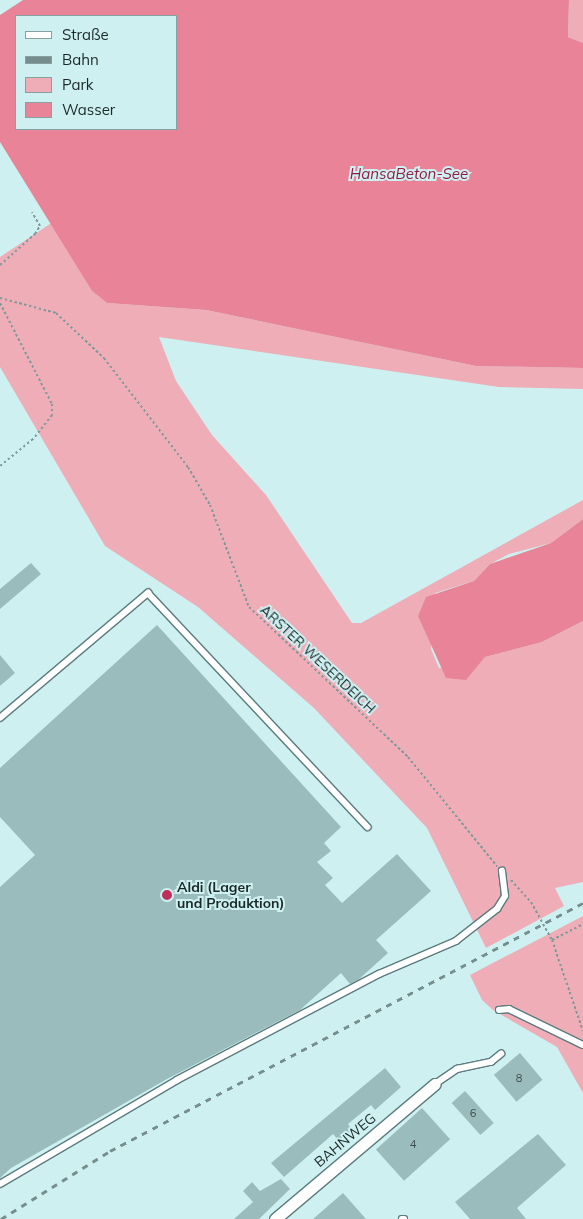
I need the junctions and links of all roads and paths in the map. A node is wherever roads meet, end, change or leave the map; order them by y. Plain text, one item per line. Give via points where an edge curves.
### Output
1 (32, 212) dead end
2 (0, 265) edge
3 (0, 298) edge
4 (0, 303) edge
5 (0, 466) edge
6 (0, 718) edge
7 (368, 827) dead end
8 (502, 871) junction
9 (583, 924) edge
10 (552, 940) junction
11 (499, 1010) dead end
12 (583, 1031) edge
13 (583, 1044) edge
14 (500, 1054) dead end
15 (435, 1084) joint
16 (0, 1184) edge
17 (275, 1219) edge

1 - 2 path via 40,226
3 - 8 path, ARSTER WESERDEICH via 56,313 104,358 188,467 210,505 249,607 408,757
4 - 5 path via 52,404 52,415 33,439
6 - 7 lane via 148,593
8 - 10 path, ARSTER WESERDEICH via 531,902
8 - 16 lane via 505,896 488,920 402,968 379,974 177,1080
9 - 10 path
10 - 12 path, ARSTER WESERDEICH
11 - 13 lane via 509,1009
14 - 15 lane via 491,1062 457,1069
15 - 17 street, BAHNWEG

